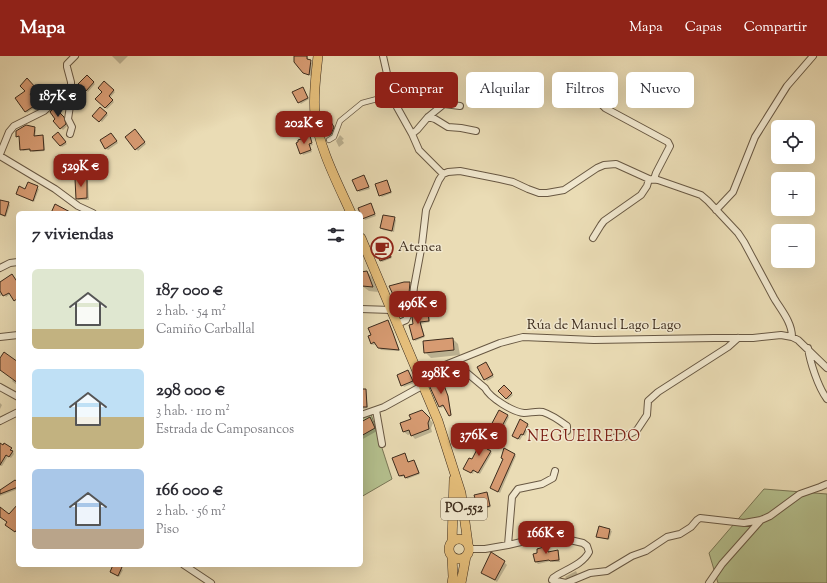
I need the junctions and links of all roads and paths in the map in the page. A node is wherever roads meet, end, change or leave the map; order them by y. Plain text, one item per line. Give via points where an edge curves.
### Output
1 (75, 56) edge
2 (318, 56) edge
3 (383, 56) edge
4 (813, 56) edge
5 (387, 72) edge
6 (68, 93) junction
7 (375, 100) edge
8 (460, 106) dead end
9 (397, 108) edge
10 (606, 108) edge
11 (428, 117) junction
12 (476, 131) dead end
13 (70, 134) dead end
14 (412, 134) junction
15 (329, 140) dead end
16 (0, 155) edge
17 (443, 174) junction
18 (652, 179) junction
19 (716, 210) junction
20 (89, 211) edge
21 (350, 211) edge
22 (594, 238) dead end
23 (363, 243) edge
24 (16, 262) edge
25 (0, 268) edge
26 (363, 309) edge
27 (391, 310) junction
28 (397, 324) junction
29 (16, 335) edge
30 (0, 337) edge
31 (738, 338) junction
32 (795, 338) junction
33 (808, 348) junction
34 (454, 362) junction
35 (414, 365) junction
36 (827, 368) edge
37 (422, 386) junction
38 (0, 387) edge
39 (16, 396) edge
40 (827, 398) edge
41 (376, 410) junction
42 (16, 413) edge
43 (363, 414) edge
44 (0, 421) edge
45 (567, 431) dead end
46 (611, 438) dead end
47 (382, 444) dead end
48 (555, 471) dead end
49 (454, 476) junction
50 (827, 484) edge
51 (760, 520) junction
52 (452, 542) junction
53 (508, 545) junction
54 (468, 550) junction
55 (452, 557) junction
56 (187, 567) edge
57 (553, 582) edge
58 (211, 583) edge
59 (452, 583) edge
60 (460, 583) edge
61 (709, 583) edge

1 - 6 street via 66,67 71,87
2 - 21 main road via 315,95 317,125
3 - 5 street
4 - 19 street via 787,86 755,137 737,184
6 - 13 street via 68,119 72,127
6 - 16 street via 44,111 14,126
7 - 15 street via 362,103 340,121 334,137
8 - 11 street via 444,104
9 - 14 street
10 - 18 street via 668,142 670,146
11 - 12 street via 448,128
11 - 14 street
14 - 17 street via 419,150
16 - 20 street
17 - 18 street via 460,171 513,182 528,189 547,193 564,190 597,168 610,164
17 - 28 street via 426,210 412,306 406,320
18 - 19 street via 695,192
18 - 22 street via 641,195 604,221
19 - 32 street via 744,242 789,322
23 - 27 main road, PO-552
24 - 25 street
26 - 27 street
27 - 28 main road, PO-552
28 - 35 main road, PO-552
29 - 30 street
31 - 32 street, Rúa de Manuel Lago Lago via 781,335
31 - 34 street, Rúa de Manuel Lago Lago via 594,340 523,337 500,343
31 - 46 street via 648,401 647,415 637,430 624,437
32 - 33 street
33 - 36 street
33 - 40 street via 809,358
34 - 35 street, Rúa de Manuel Lago Lago via 435,367
34 - 45 street via 498,401 522,412 541,412 553,416 567,426
35 - 37 main road, PO-552
37 - 41 street
37 - 49 main road, PO-552 via 438,421
38 - 39 street
41 - 43 street
41 - 47 street
42 - 44 street
48 - 53 street via 553,478 542,484 518,490 512,497
49 - 52 main road, PO-552
49 - 54 main road, PO-552 via 461,493
50 - 51 street via 800,494 770,516
51 - 57 street via 744,523 700,518 680,534 667,537 607,571 590,573 566,583
51 - 61 street
52 - 54 main road, PO-552 via 462,539
52 - 55 main road, PO-552 via 449,551
53 - 54 street
53 - 57 street via 553,536 565,537 587,546 589,552 586,557 556,576
54 - 55 main road via 458,559
54 - 60 main road, PO-552
55 - 59 main road, PO-552
56 - 58 street

